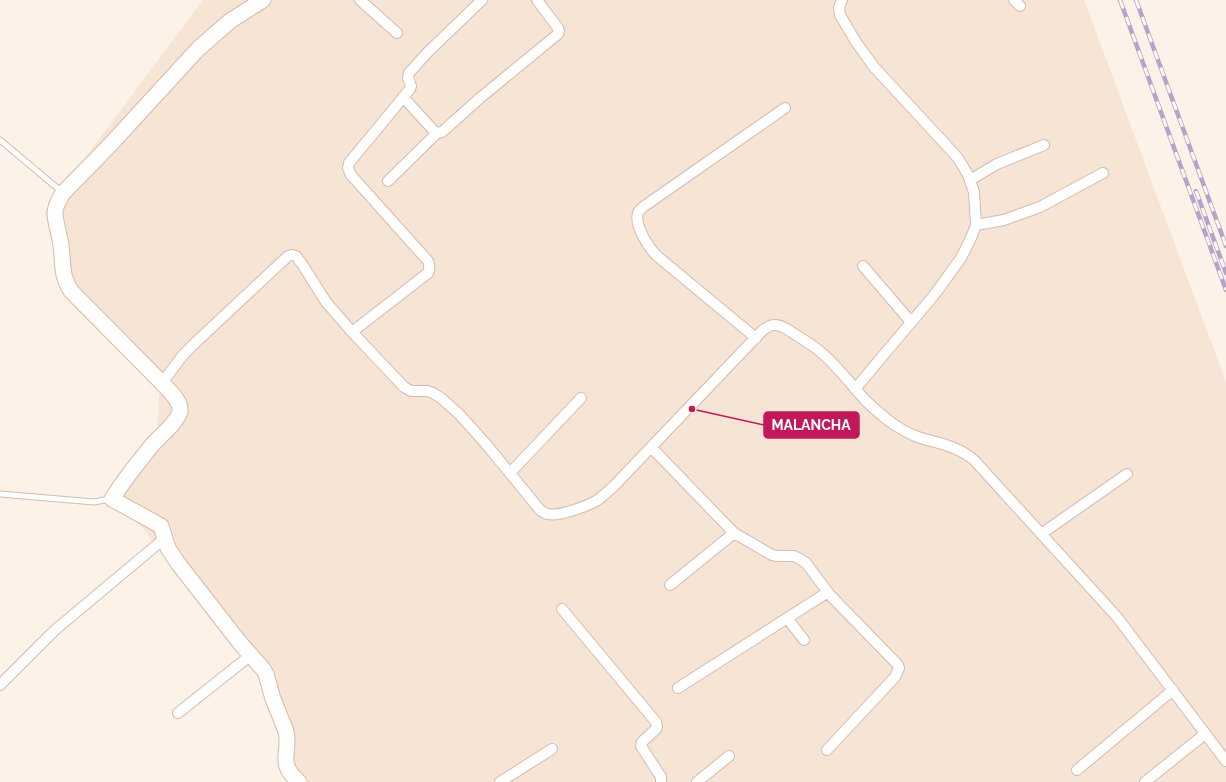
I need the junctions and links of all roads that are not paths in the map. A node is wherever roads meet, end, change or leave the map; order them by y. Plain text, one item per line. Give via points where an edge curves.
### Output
1 (263, 0) edge
2 (360, 0) edge
3 (482, 0) edge
4 (537, 0) edge
5 (842, 0) edge
6 (397, 33) dead end
7 (403, 98) junction
8 (784, 108) dead end
9 (437, 133) junction
10 (0, 140) edge
11 (1044, 145) dead end
12 (1103, 173) dead end
13 (970, 180) junction
14 (388, 181) dead end
15 (63, 192) junction
16 (976, 225) junction
17 (863, 266) dead end
18 (911, 322) junction
19 (352, 332) junction
20 (756, 338) junction
21 (162, 383) junction
22 (855, 389) junction
23 (581, 398) dead end
24 (651, 447) junction
25 (510, 473) junction
26 (1127, 474) dead end
27 (0, 494) edge
28 (112, 499) junction
29 (734, 532) junction
30 (1041, 534) junction
31 (166, 538) junction
32 (670, 585) dead end
33 (828, 592) junction
34 (562, 608) dead end
35 (787, 618) junction
36 (804, 640) dead end
37 (251, 655) junction
38 (0, 685) edge
39 (678, 688) dead end
40 (1172, 690) junction
41 (178, 713) dead end
42 (1205, 734) junction
43 (552, 749) dead end
44 (827, 750) dead end
45 (729, 756) dead end
46 (1226, 761) edge
47 (1077, 770) dead end
48 (660, 778) edge
49 (299, 782) edge
50 (500, 782) edge
51 (667, 782) edge
52 (697, 782) edge
53 (1145, 782) edge

1 - 15 street via 230,21 198,50
2 - 6 street
3 - 7 street via 408,73 411,86
4 - 9 street via 558,28 558,34 442,132
5 - 13 street via 840,15 856,42 874,67 958,158
7 - 9 street
7 - 19 street via 349,163 348,168 428,261 430,270
8 - 20 street via 638,212 638,224 645,240 657,256
9 - 14 street
10 - 15 lane
11 - 13 street via 997,164
12 - 16 street via 1040,207 1004,220
13 - 16 street via 974,192
15 - 21 street via 55,212 66,283
16 - 18 street via 961,258
17 - 18 street
18 - 22 street
19 - 21 street via 326,302 296,256 288,256 183,355
19 - 25 street via 407,389 433,393 459,414
20 - 22 street via 768,326 774,324 783,327 825,355
20 - 24 street
21 - 28 street via 176,398 180,411
22 - 30 street via 892,424 918,437 953,447 968,455
23 - 25 street
24 - 25 street via 596,501 558,514 549,515 540,510
24 - 29 street
26 - 30 street
27 - 28 lane via 94,502
28 - 31 street via 158,523
29 - 32 street
29 - 33 street via 772,555 794,556 800,559
30 - 40 street via 1116,617
31 - 37 street via 171,554 189,579
31 - 38 street via 39,645
33 - 35 street
33 - 44 street via 896,661 899,668 895,677
34 - 48 street via 656,722 656,729 641,746
35 - 36 street
35 - 39 street
37 - 41 street
37 - 49 street via 266,674 286,731 286,764 289,772
40 - 42 street
40 - 47 street
42 - 46 street
42 - 53 street
43 - 50 street
45 - 52 street
48 - 51 street

